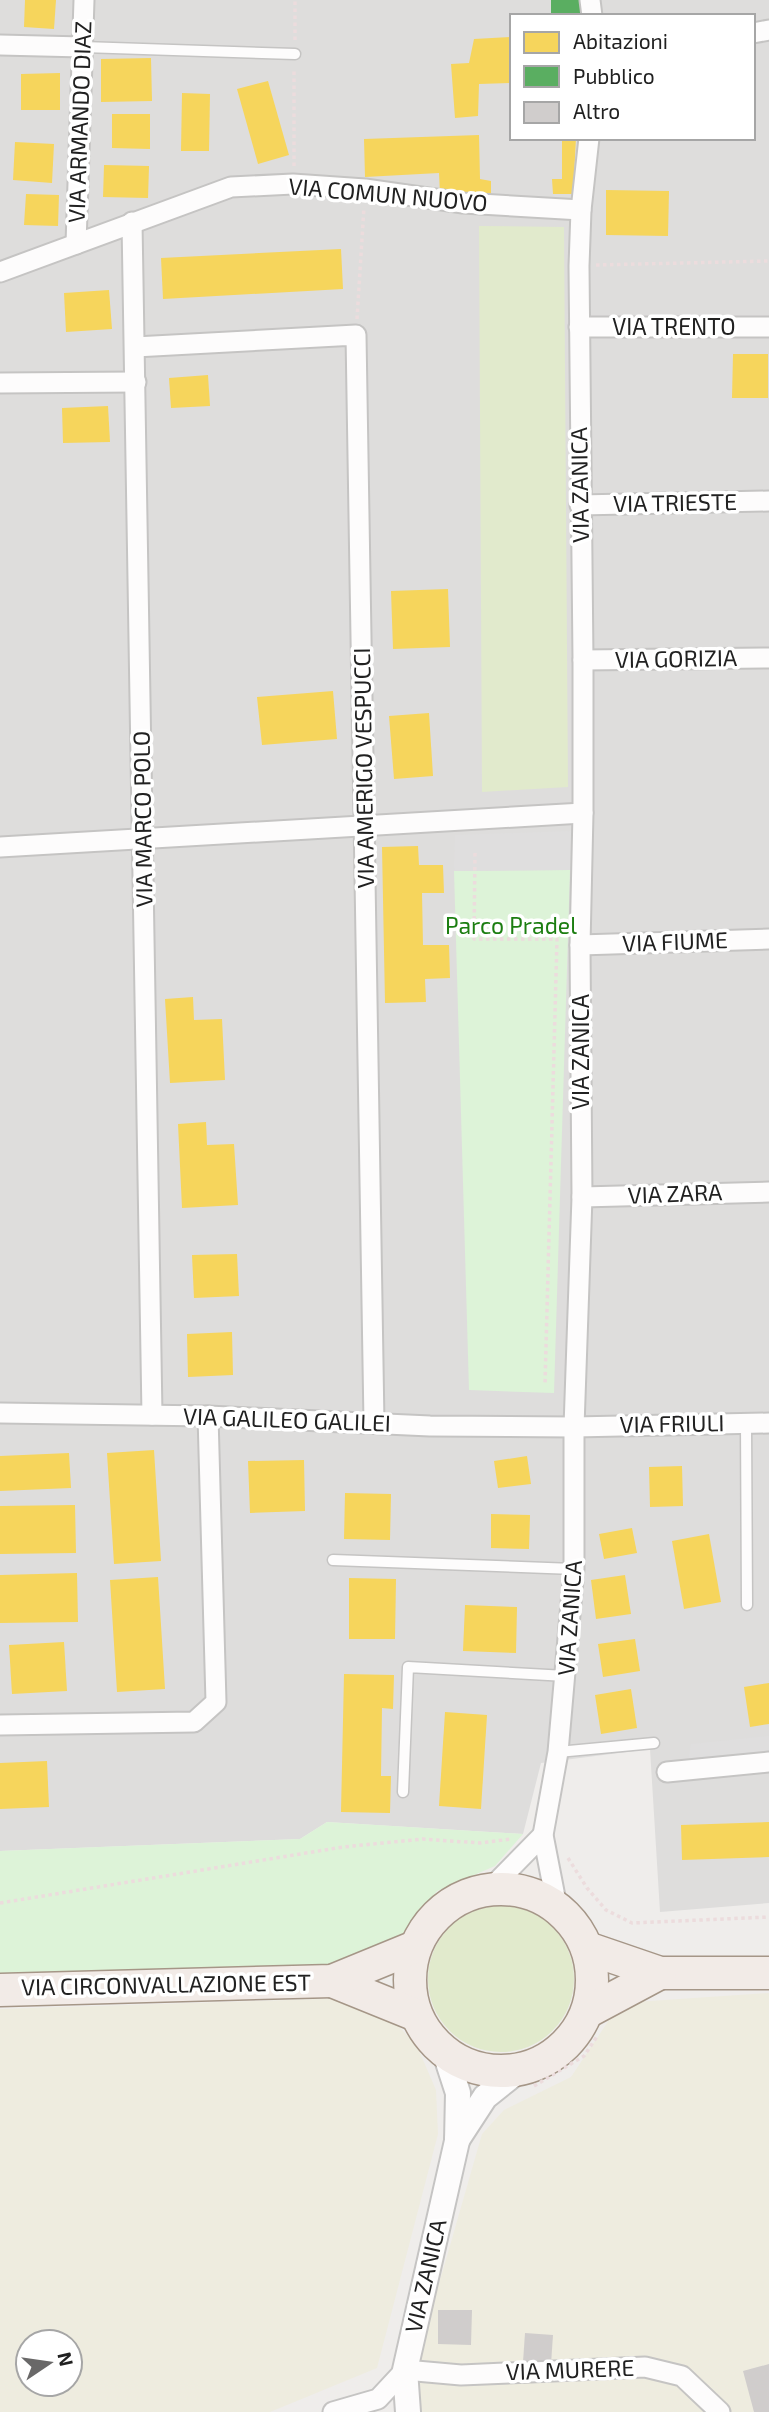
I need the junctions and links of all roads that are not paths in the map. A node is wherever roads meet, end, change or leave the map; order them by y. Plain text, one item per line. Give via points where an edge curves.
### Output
1 (84, 0) edge
2 (0, 45) edge
3 (83, 47) junction
4 (295, 54) road end
5 (589, 140) edge
6 (581, 210) junction
7 (132, 222) junction
8 (76, 244) junction
9 (0, 272) edge
10 (579, 327) junction
11 (769, 327) edge
12 (135, 347) junction
13 (136, 382) junction
14 (0, 383) edge
15 (769, 501) edge
16 (580, 505) junction
17 (769, 658) edge
18 (583, 660) junction
19 (583, 813) junction
20 (365, 826) junction
21 (144, 839) junction
22 (0, 847) edge
23 (769, 939) edge
24 (580, 945) junction
25 (769, 1192) edge
26 (582, 1197) junction
27 (0, 1413) edge
28 (152, 1415) junction
29 (208, 1416) junction
30 (374, 1423) junction
31 (746, 1423) junction
32 (769, 1423) edge
33 (575, 1427) junction
34 (333, 1560) dead end
35 (574, 1569) junction
36 (747, 1605) dead end
37 (566, 1676) junction
38 (0, 1725) edge
39 (654, 1743) dead end
40 (558, 1752) junction
41 (769, 1762) edge
42 (667, 1772) dead end
43 (403, 1792) dead end
44 (543, 1835) junction
45 (491, 1888) junction
46 (556, 1907) junction
47 (415, 1947) junction
48 (587, 1948) junction
49 (660, 1973) junction
50 (769, 1973) edge
51 (332, 1981) junction
52 (0, 1990) edge
53 (416, 2015) junction
54 (595, 2021) junction
55 (445, 2053) junction
56 (521, 2080) junction
57 (457, 2141) junction
58 (405, 2370) junction
59 (333, 2412) edge
60 (408, 2412) edge
61 (720, 2412) edge

1 - 3 street, VIA ARMANDO DIAZ
2 - 3 street
3 - 4 lane
3 - 8 street, VIA ARMANDO DIAZ
5 - 6 street, VIA ZANICA
6 - 7 street, VIA COMUN NUOVO via 463,203 293,184 231,187
6 - 10 street, VIA ZANICA
7 - 8 street, VIA COMUN NUOVO
7 - 12 street, VIA MARCO POLO
8 - 9 street, VIA COMUN NUOVO
10 - 11 street, VIA TRENTO
10 - 16 street, VIA ZANICA
12 - 13 street, VIA MARCO POLO
12 - 20 street, VIA AMERIGO VESPUCCI via 356,335
13 - 14 street
13 - 21 street, VIA MARCO POLO
15 - 16 street, VIA TRIESTE
16 - 18 street, VIA ZANICA
17 - 18 street, VIA GORIZIA
18 - 19 street, VIA ZANICA
19 - 20 street
19 - 24 street, VIA ZANICA
20 - 21 street
20 - 30 street, VIA AMERIGO VESPUCCI
21 - 22 street
21 - 28 street, VIA MARCO POLO
23 - 24 street, VIA FIUME
24 - 26 street, VIA ZANICA
25 - 26 street, VIA ZARA
26 - 33 street, VIA ZANICA
27 - 28 street, VIA GALILEO GALILEI
28 - 29 street, VIA GALILEO GALILEI
29 - 30 street, VIA GALILEO GALILEI
29 - 38 street via 216,1702 194,1722
30 - 33 street, VIA GALILEO GALILEI
31 - 32 street, VIA FRIULI
31 - 33 street, VIA FRIULI
31 - 36 lane
33 - 35 street, VIA ZANICA
34 - 35 lane
35 - 37 street, VIA ZANICA
37 - 40 street, VIA ZANICA
37 - 43 lane via 408,1667
39 - 40 lane
40 - 44 street, VIA ZANICA
41 - 42 street
44 - 45 street
44 - 46 street, VIA ZANICA
45 - 46 main road via 526,1891
45 - 47 main road via 466,1894 444,1907
46 - 48 main road via 575,1925
47 - 51 main road, VIA CIRCONVALLAZIONE EST
47 - 53 main road via 409,1981
48 - 49 main road
48 - 54 main road
49 - 50 main road
49 - 54 main road
51 - 52 main road, VIA CIRCONVALLAZIONE EST
51 - 53 main road, VIA CIRCONVALLAZIONE EST
53 - 55 main road
54 - 56 main road
55 - 56 main road
55 - 57 street, VIA ZANICA via 458,2093
56 - 57 street, VIA ZANICA via 485,2097
57 - 58 street, VIA ZANICA
58 - 59 street via 378,2399
58 - 60 street, VIA ZANICA
58 - 61 street, VIA MURERE via 461,2375 645,2367 682,2376

